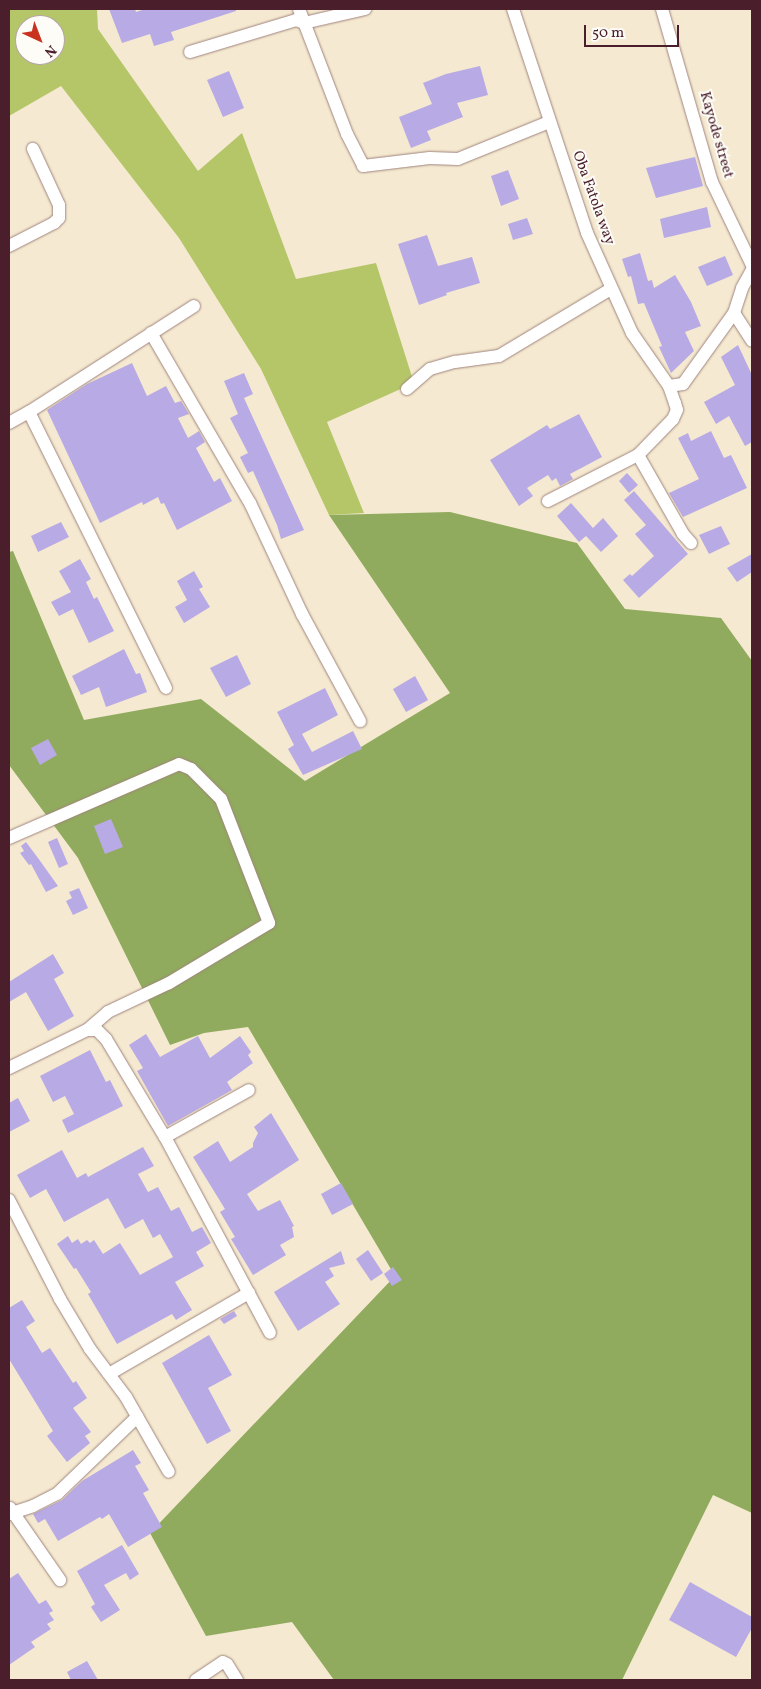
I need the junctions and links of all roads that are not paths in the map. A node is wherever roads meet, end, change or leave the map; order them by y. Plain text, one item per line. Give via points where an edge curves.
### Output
1 (299, 9) edge
2 (365, 9) edge
3 (513, 9) edge
4 (662, 9) edge
5 (304, 23) junction
6 (190, 52) dead end
7 (549, 122) junction
8 (33, 149) dead end
9 (9, 246) edge
10 (752, 265) edge
11 (752, 270) edge
12 (611, 289) junction
13 (194, 306) dead end
14 (734, 314) junction
15 (151, 333) junction
16 (752, 341) edge
17 (669, 386) junction
18 (407, 389) dead end
19 (29, 412) junction
20 (9, 423) edge
21 (638, 455) junction
22 (548, 501) dead end
23 (691, 543) dead end
24 (166, 688) dead end
25 (360, 721) dead end
26 (9, 838) edge
27 (87, 1030) junction
28 (9, 1068) edge
29 (249, 1090) dead end
30 (164, 1137) junction
31 (9, 1200) edge
32 (249, 1293) junction
33 (270, 1333) dead end
34 (109, 1374) junction
35 (137, 1417) junction
36 (169, 1472) dead end
37 (11, 1511) edge
38 (60, 1580) dead end
39 (196, 1680) edge
40 (237, 1680) edge

1 - 5 street
2 - 5 street
3 - 7 street, Oba Fatola way
4 - 10 street, Kayode street via 712,182
5 - 6 street via 296,20
5 - 7 street via 363,166 430,158 458,159
7 - 12 street, Oba Fatola way via 587,233
8 - 9 street via 59,205 59,218
11 - 14 street
12 - 17 street, Oba Fatola way via 632,333
12 - 18 street via 499,356 430,369
13 - 15 street
14 - 16 street
14 - 17 street via 683,384
15 - 19 street
15 - 25 street via 250,503 302,614
17 - 21 street, Oba Fatola way via 677,410 673,419
19 - 20 street
19 - 24 street
21 - 22 street, Oba Fatola way
21 - 23 street
26 - 27 street via 180,764 191,769 221,799 270,923 169,983 108,1012
27 - 28 street
27 - 30 street via 97,1030 106,1039
29 - 30 street
30 - 32 street
31 - 34 street via 60,1299
32 - 33 street
32 - 34 street
34 - 35 street
35 - 36 street
35 - 37 street via 58,1493
37 - 38 street
39 - 40 street via 223,1662

